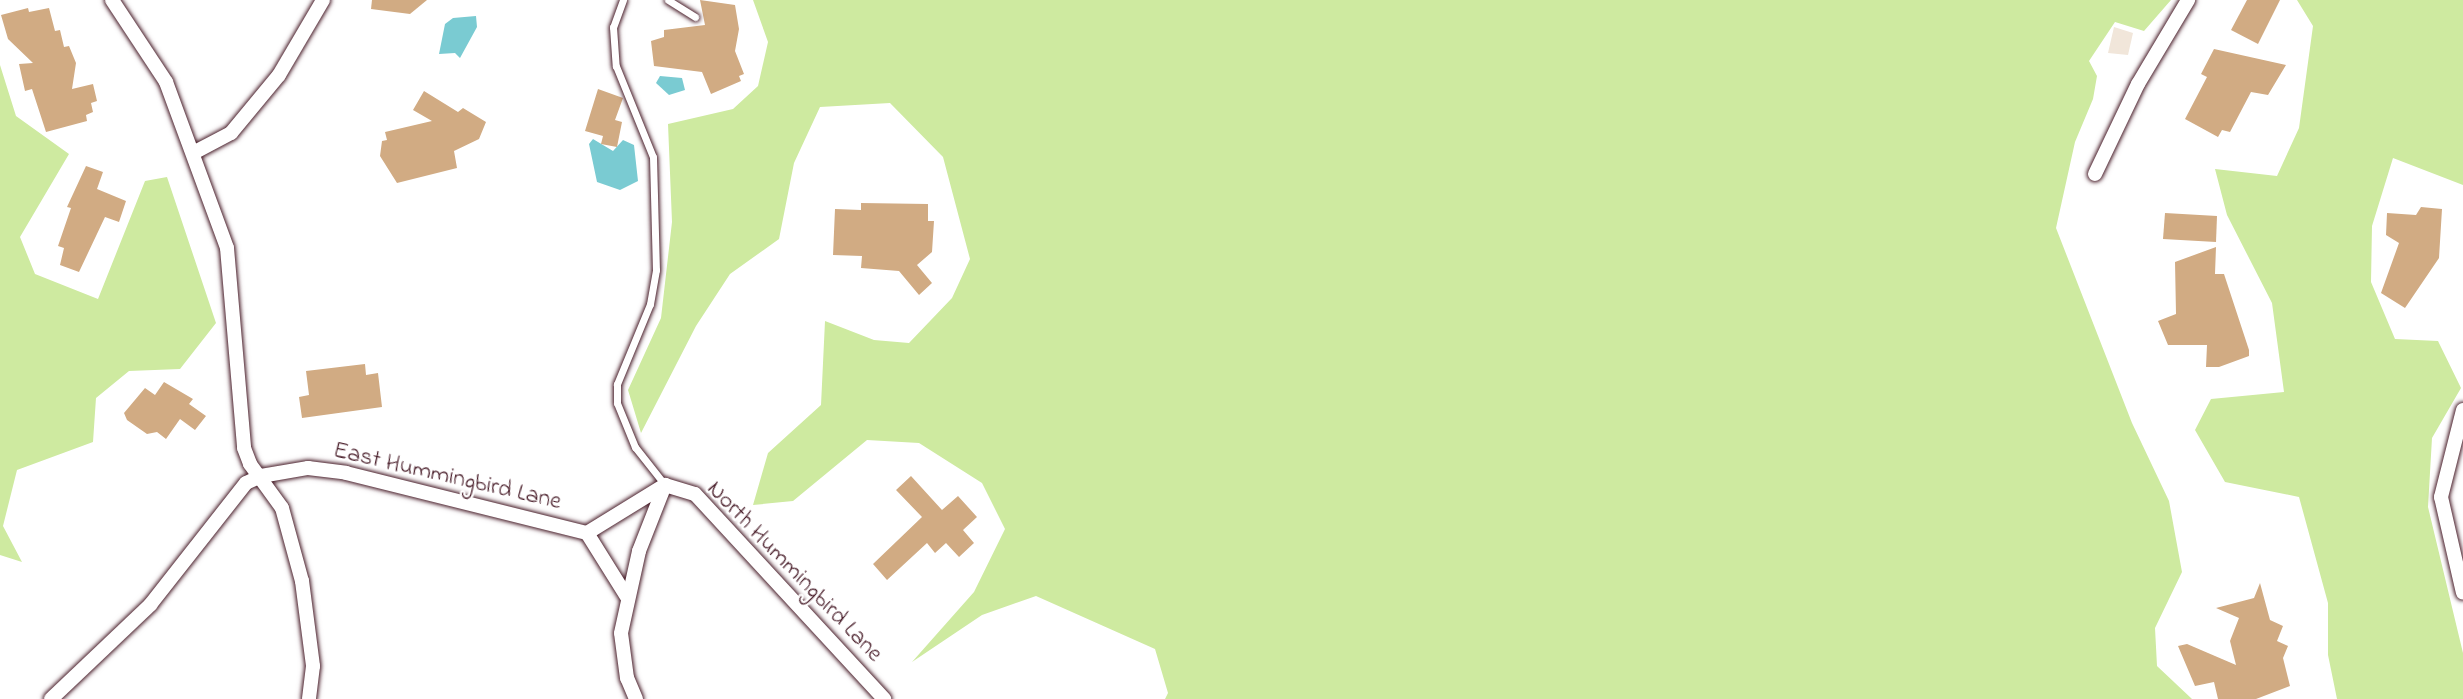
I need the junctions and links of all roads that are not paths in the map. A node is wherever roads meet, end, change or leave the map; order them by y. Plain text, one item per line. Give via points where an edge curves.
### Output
1 (112, 0) edge
2 (322, 0) edge
3 (623, 0) edge
4 (668, 0) edge
5 (2188, 0) edge
6 (695, 16) dead end
7 (195, 152) junction
8 (2095, 174) dead end
9 (2463, 410) edge
10 (261, 476) junction
11 (665, 485) junction
12 (587, 532) junction
13 (2463, 593) edge
14 (627, 597) junction
15 (51, 699) edge
16 (309, 699) edge
17 (636, 699) edge
18 (884, 699) edge

1 - 7 street via 166,82
2 - 7 street via 279,75 231,133
3 - 11 lane via 613,27 616,66 653,157 656,270 650,304 617,384 617,402 635,447
4 - 6 lane
5 - 8 street via 2138,84
7 - 10 street via 227,248 244,448 250,465
9 - 13 street via 2441,497
10 - 12 street, East Hummingbird Lane via 308,468 346,473
10 - 15 street, East Hummingbird Lane via 246,483 150,605
10 - 16 street via 282,508 302,581 313,666
11 - 12 street, East Hummingbird Lane
11 - 14 street
11 - 18 street, North Hummingbird Lane via 695,494
12 - 14 street
14 - 17 street via 621,633 627,678

